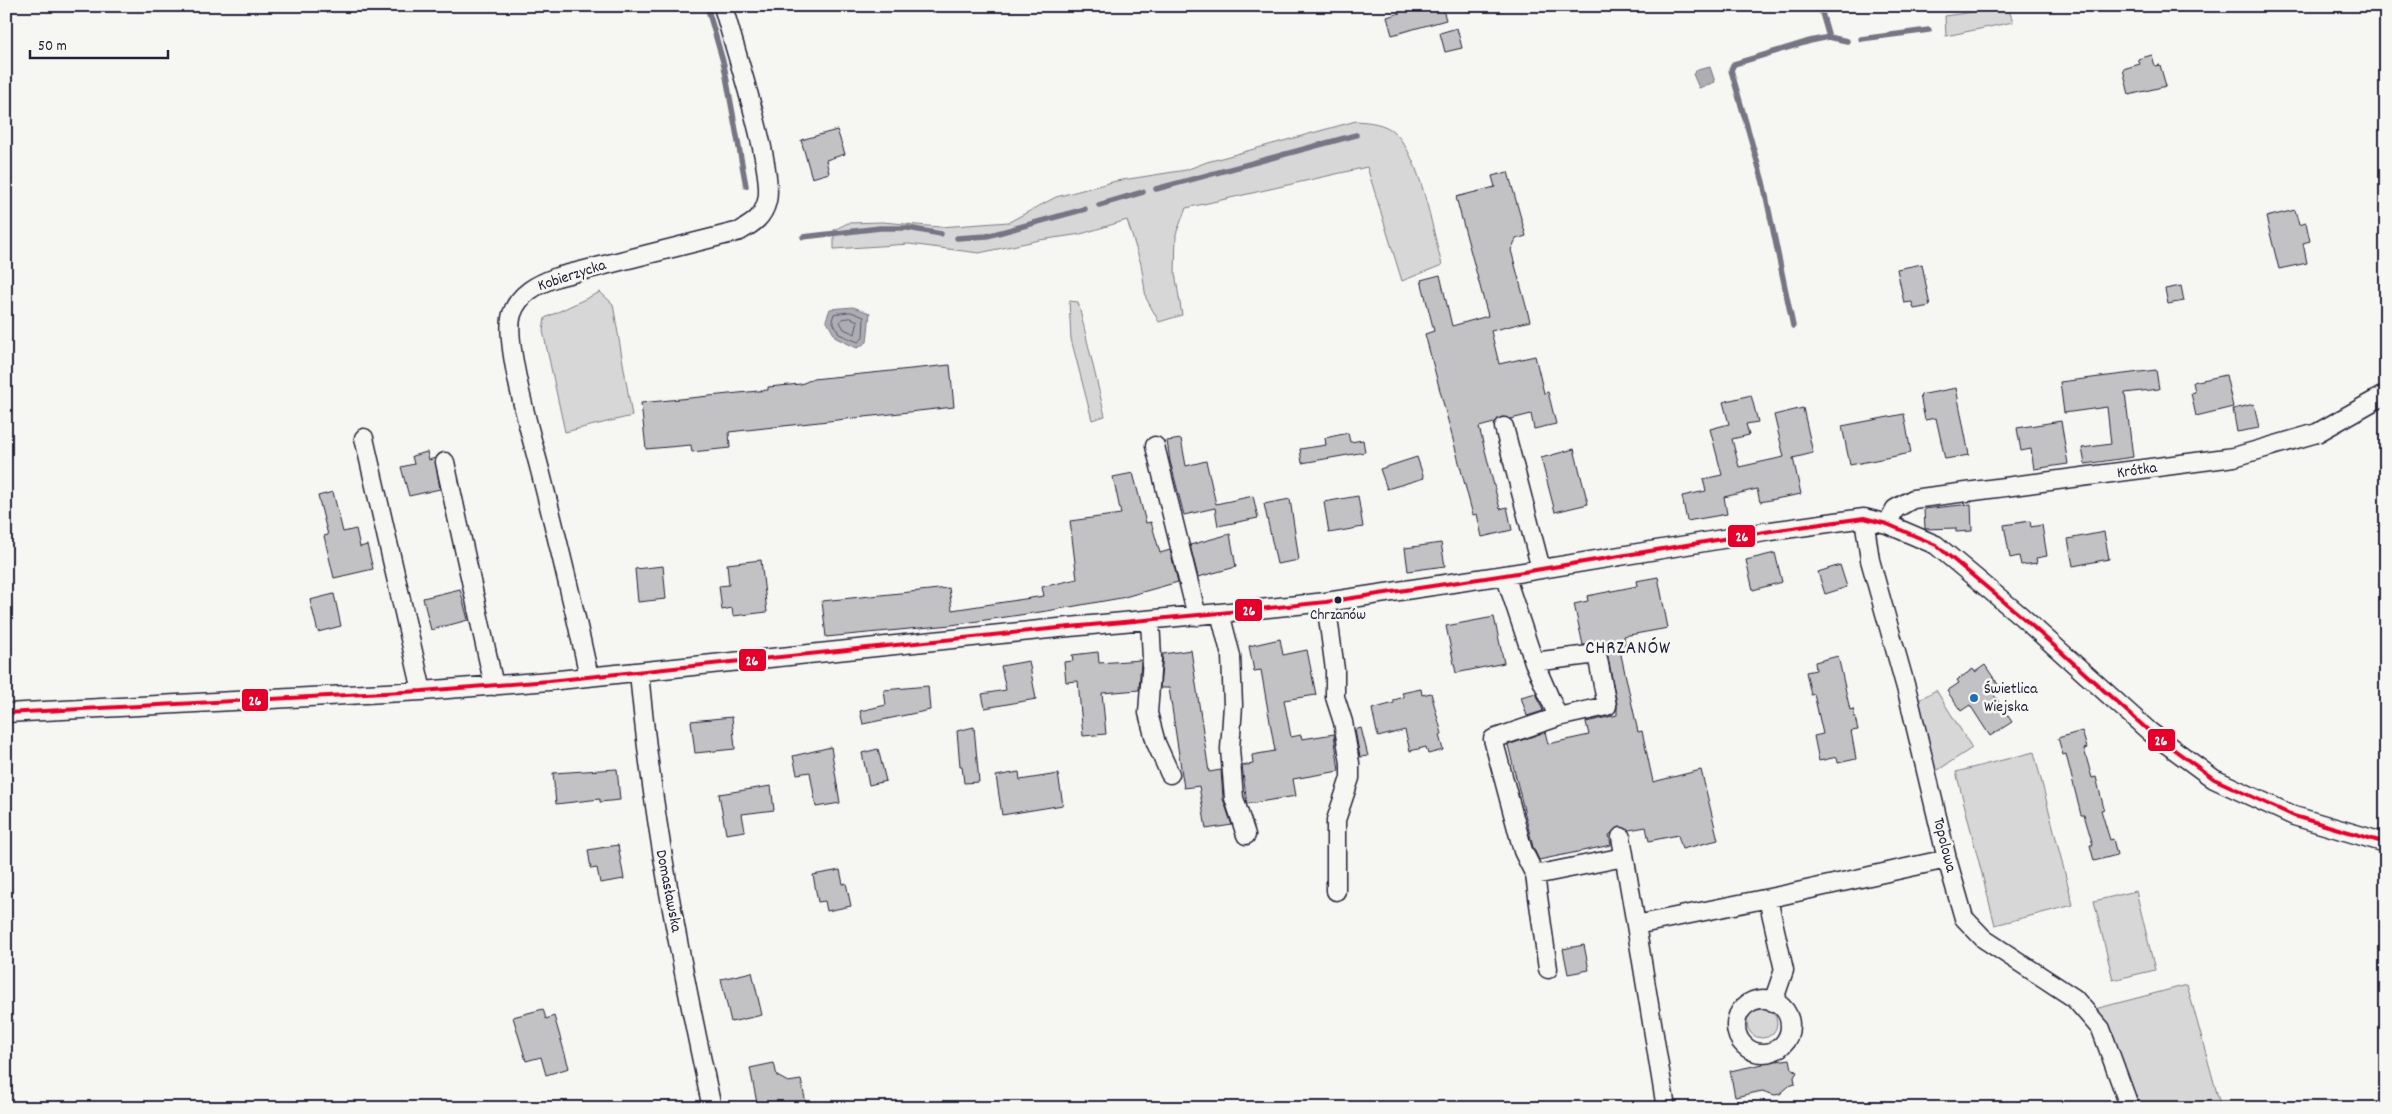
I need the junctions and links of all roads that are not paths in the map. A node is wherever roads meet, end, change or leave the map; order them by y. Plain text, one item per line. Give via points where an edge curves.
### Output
1 (723, 6) edge
2 (2386, 394) edge
3 (1504, 427) dead end
4 (364, 438) dead end
5 (1155, 446) dead end
6 (445, 462) dead end
7 (1864, 518) junction
8 (1887, 524) junction
9 (1541, 569) junction
10 (1505, 575) junction
11 (1326, 602) junction
12 (1220, 613) junction
13 (1197, 616) junction
14 (1150, 620) junction
15 (1534, 662) junction
16 (638, 672) junction
17 (589, 677) junction
18 (494, 686) junction
19 (422, 691) junction
20 (6, 713) edge
21 (1558, 717) junction
22 (1170, 774) dead end
23 (1246, 835) dead end
24 (1621, 836) dead end
25 (2386, 843) edge
26 (1624, 857) junction
27 (1947, 859) junction
28 (1535, 874) junction
29 (1336, 891) dead end
30 (1768, 899) junction
31 (1636, 925) junction
32 (1548, 969) dead end
33 (1773, 1002) dead end
34 (712, 1108) edge
35 (1666, 1108) edge
36 (2130, 1108) edge

1 - 17 street, Kobierzycka via 767,175 767,200 760,218 740,231 557,277 535,286 512,314 510,337
2 - 8 street, Krótka via 2317,433 2234,457 1913,499 1895,509
3 - 9 street
4 - 19 street
5 - 13 street
6 - 18 street
7 - 8 street
7 - 9 street
7 - 27 street, Topolowa via 1870,560 1908,694
8 - 25 street via 1936,545 2150,732 2214,779 2294,816
9 - 10 street
10 - 11 street
10 - 15 street
11 - 12 street
11 - 29 street via 1335,670 1335,697 1350,763 1350,778 1336,820
12 - 13 street
12 - 23 street via 1231,656 1230,756 1234,798
13 - 14 street
14 - 16 street
14 - 22 street via 1152,658 1148,713 1156,743
15 - 21 street
15 - 21 street via 1597,654 1607,706
16 - 17 street
16 - 34 street, Domasławska via 657,830
17 - 18 street
18 - 19 street
19 - 20 street
21 - 28 street via 1493,739 1523,851
24 - 26 street
26 - 28 street
26 - 31 street
27 - 30 street
27 - 36 street, Topolowa via 1964,918 1984,939 2074,998 2101,1029
28 - 32 street
30 - 31 street
30 - 33 street via 1784,970
31 - 35 street

